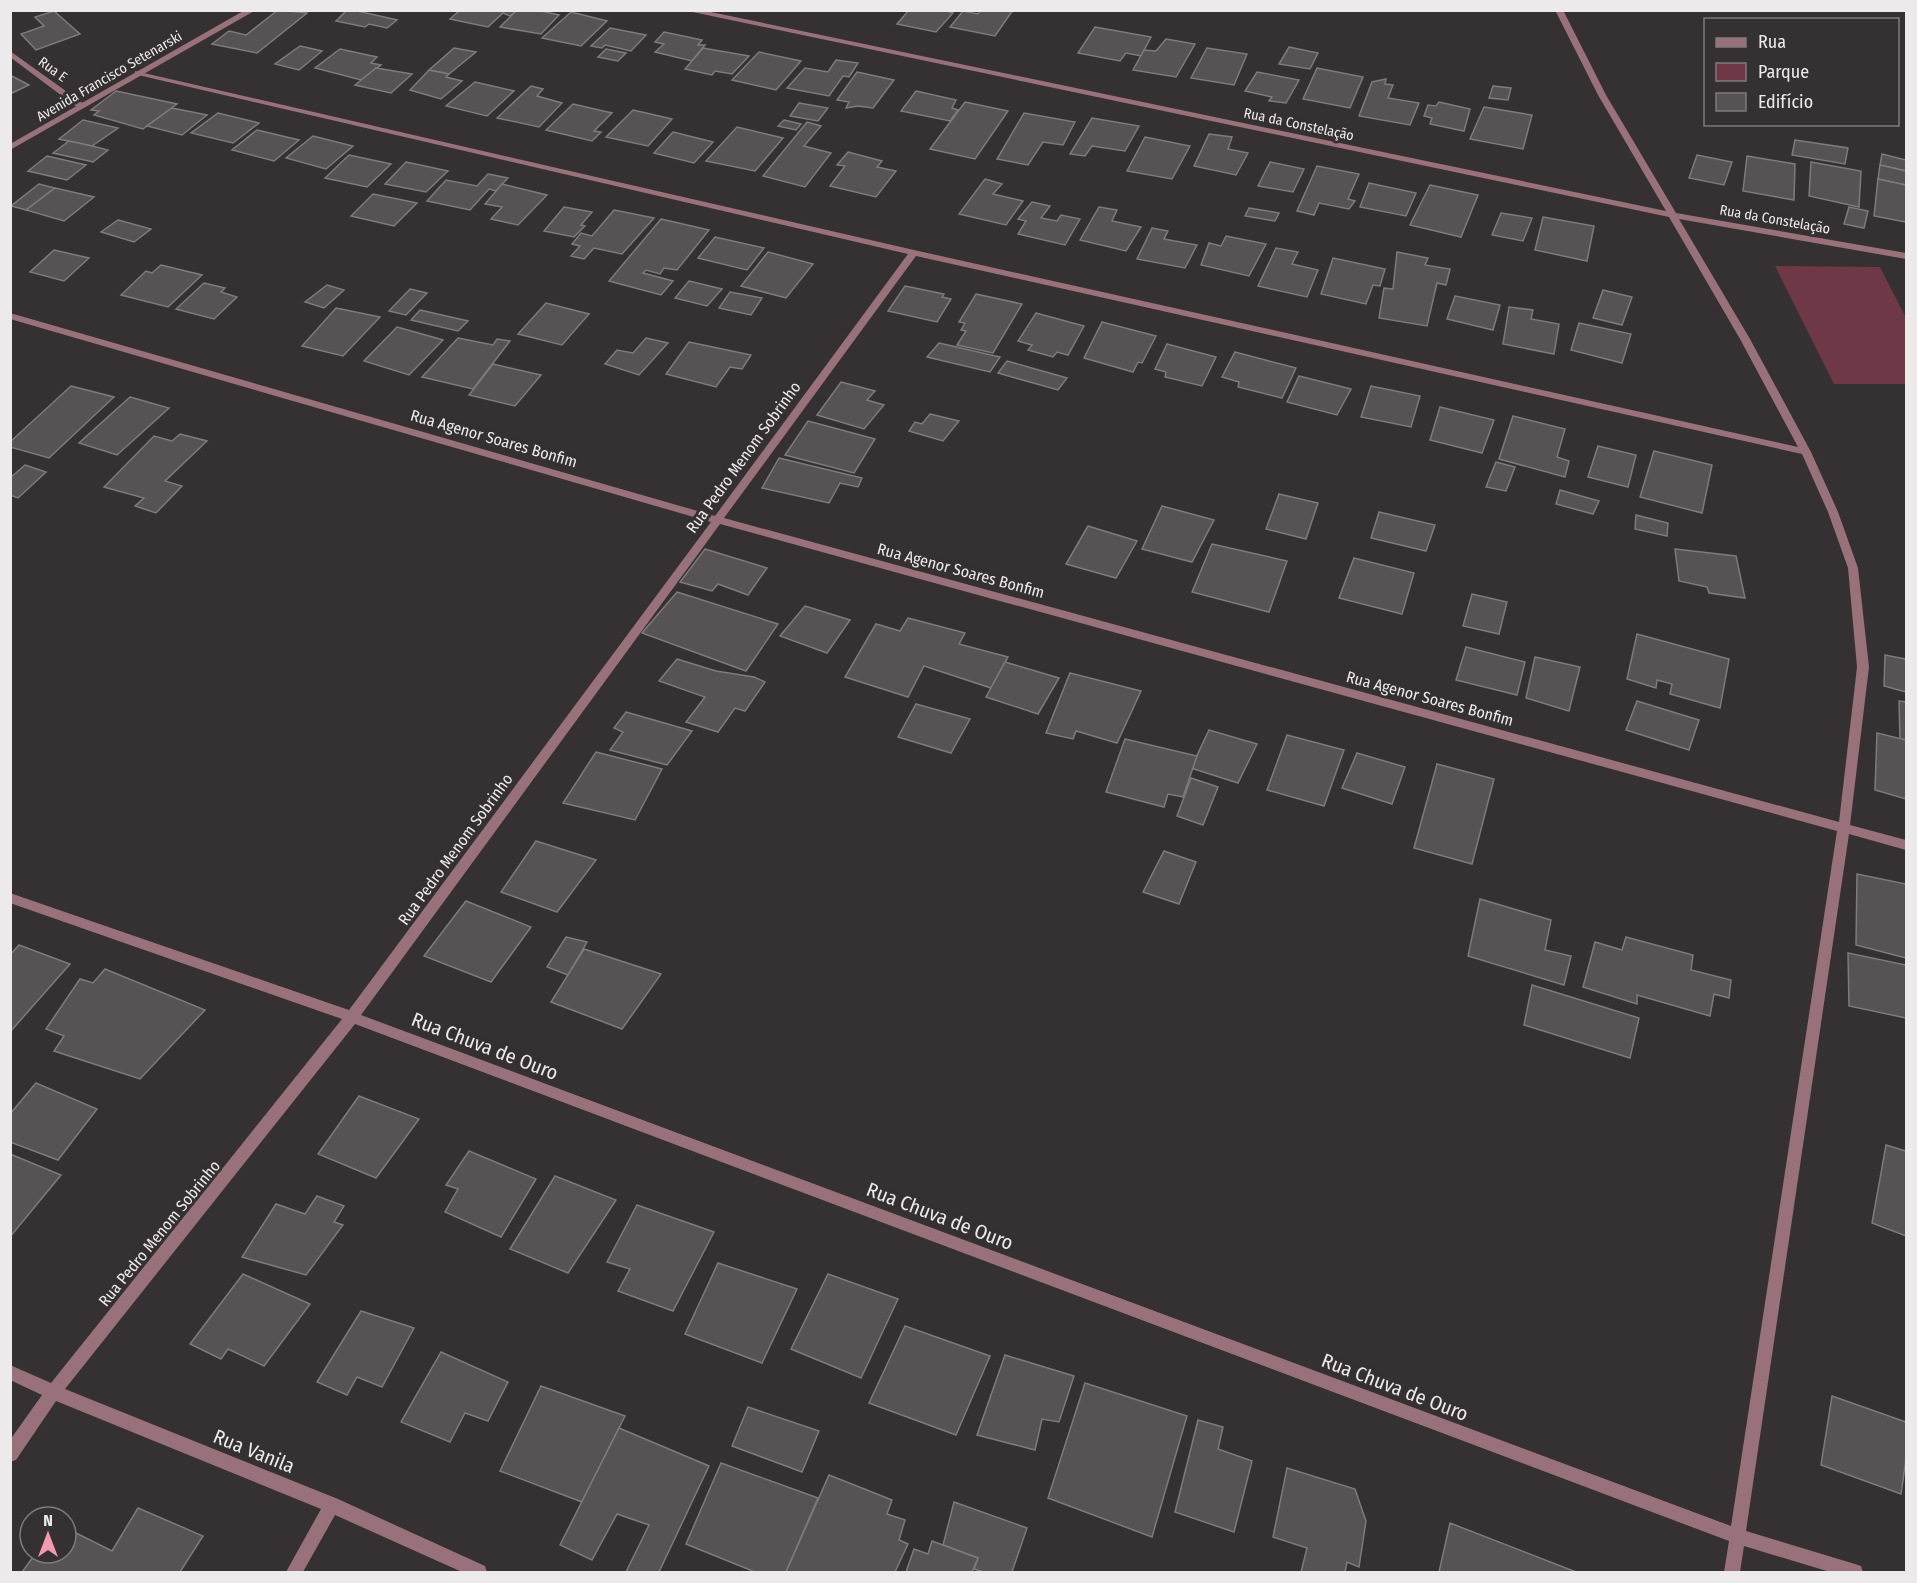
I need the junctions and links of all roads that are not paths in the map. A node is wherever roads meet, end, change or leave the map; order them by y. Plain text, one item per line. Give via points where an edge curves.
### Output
1 (252, 10) edge
2 (687, 10) edge
3 (1559, 10) edge
4 (10, 54) edge
5 (138, 73) junction
6 (81, 105) junction
7 (10, 148) edge
8 (1672, 215) junction
9 (914, 253) junction
10 (1906, 256) edge
11 (10, 316) edge
12 (1806, 452) junction
13 (717, 520) junction
14 (1844, 827) junction
15 (1906, 846) edge
16 (10, 898) edge
17 (352, 1017) junction
18 (10, 1372) edge
19 (53, 1392) junction
20 (10, 1454) edge
21 (332, 1505) junction
22 (1736, 1536) junction
23 (294, 1572) edge
24 (479, 1572) edge
25 (1732, 1572) edge
26 (1855, 1572) edge

1 - 5 street, Avenida Francisco Setenarski
2 - 8 street, Rua da Constelação
3 - 8 street via 1602,95
4 - 6 street, Rua E
5 - 6 street, Avenida Francisco Setenarski
5 - 9 street
6 - 7 street, Avenida Francisco Setenarski
8 - 10 street, Rua da Constelação
8 - 12 street
9 - 12 street
9 - 13 street, Rua Pedro Menom Sobrinho
11 - 13 street, Rua Agenor Soares Bonfim
12 - 14 street via 1853,568 1863,667
13 - 14 street, Rua Agenor Soares Bonfim
13 - 17 street, Rua Pedro Menom Sobrinho
14 - 15 street, Rua Agenor Soares Bonfim
14 - 22 street
16 - 17 street, Rua Chuva de Ouro
17 - 19 street, Rua Pedro Menom Sobrinho
17 - 22 street, Rua Chuva de Ouro
18 - 19 street, Rua Vanila
19 - 20 street, Rua Pedro Menom Sobrinho
19 - 21 street, Rua Vanila
21 - 23 street
21 - 24 street, Rua Vanila
22 - 25 street
22 - 26 street, Rua Chuva de Ouro

